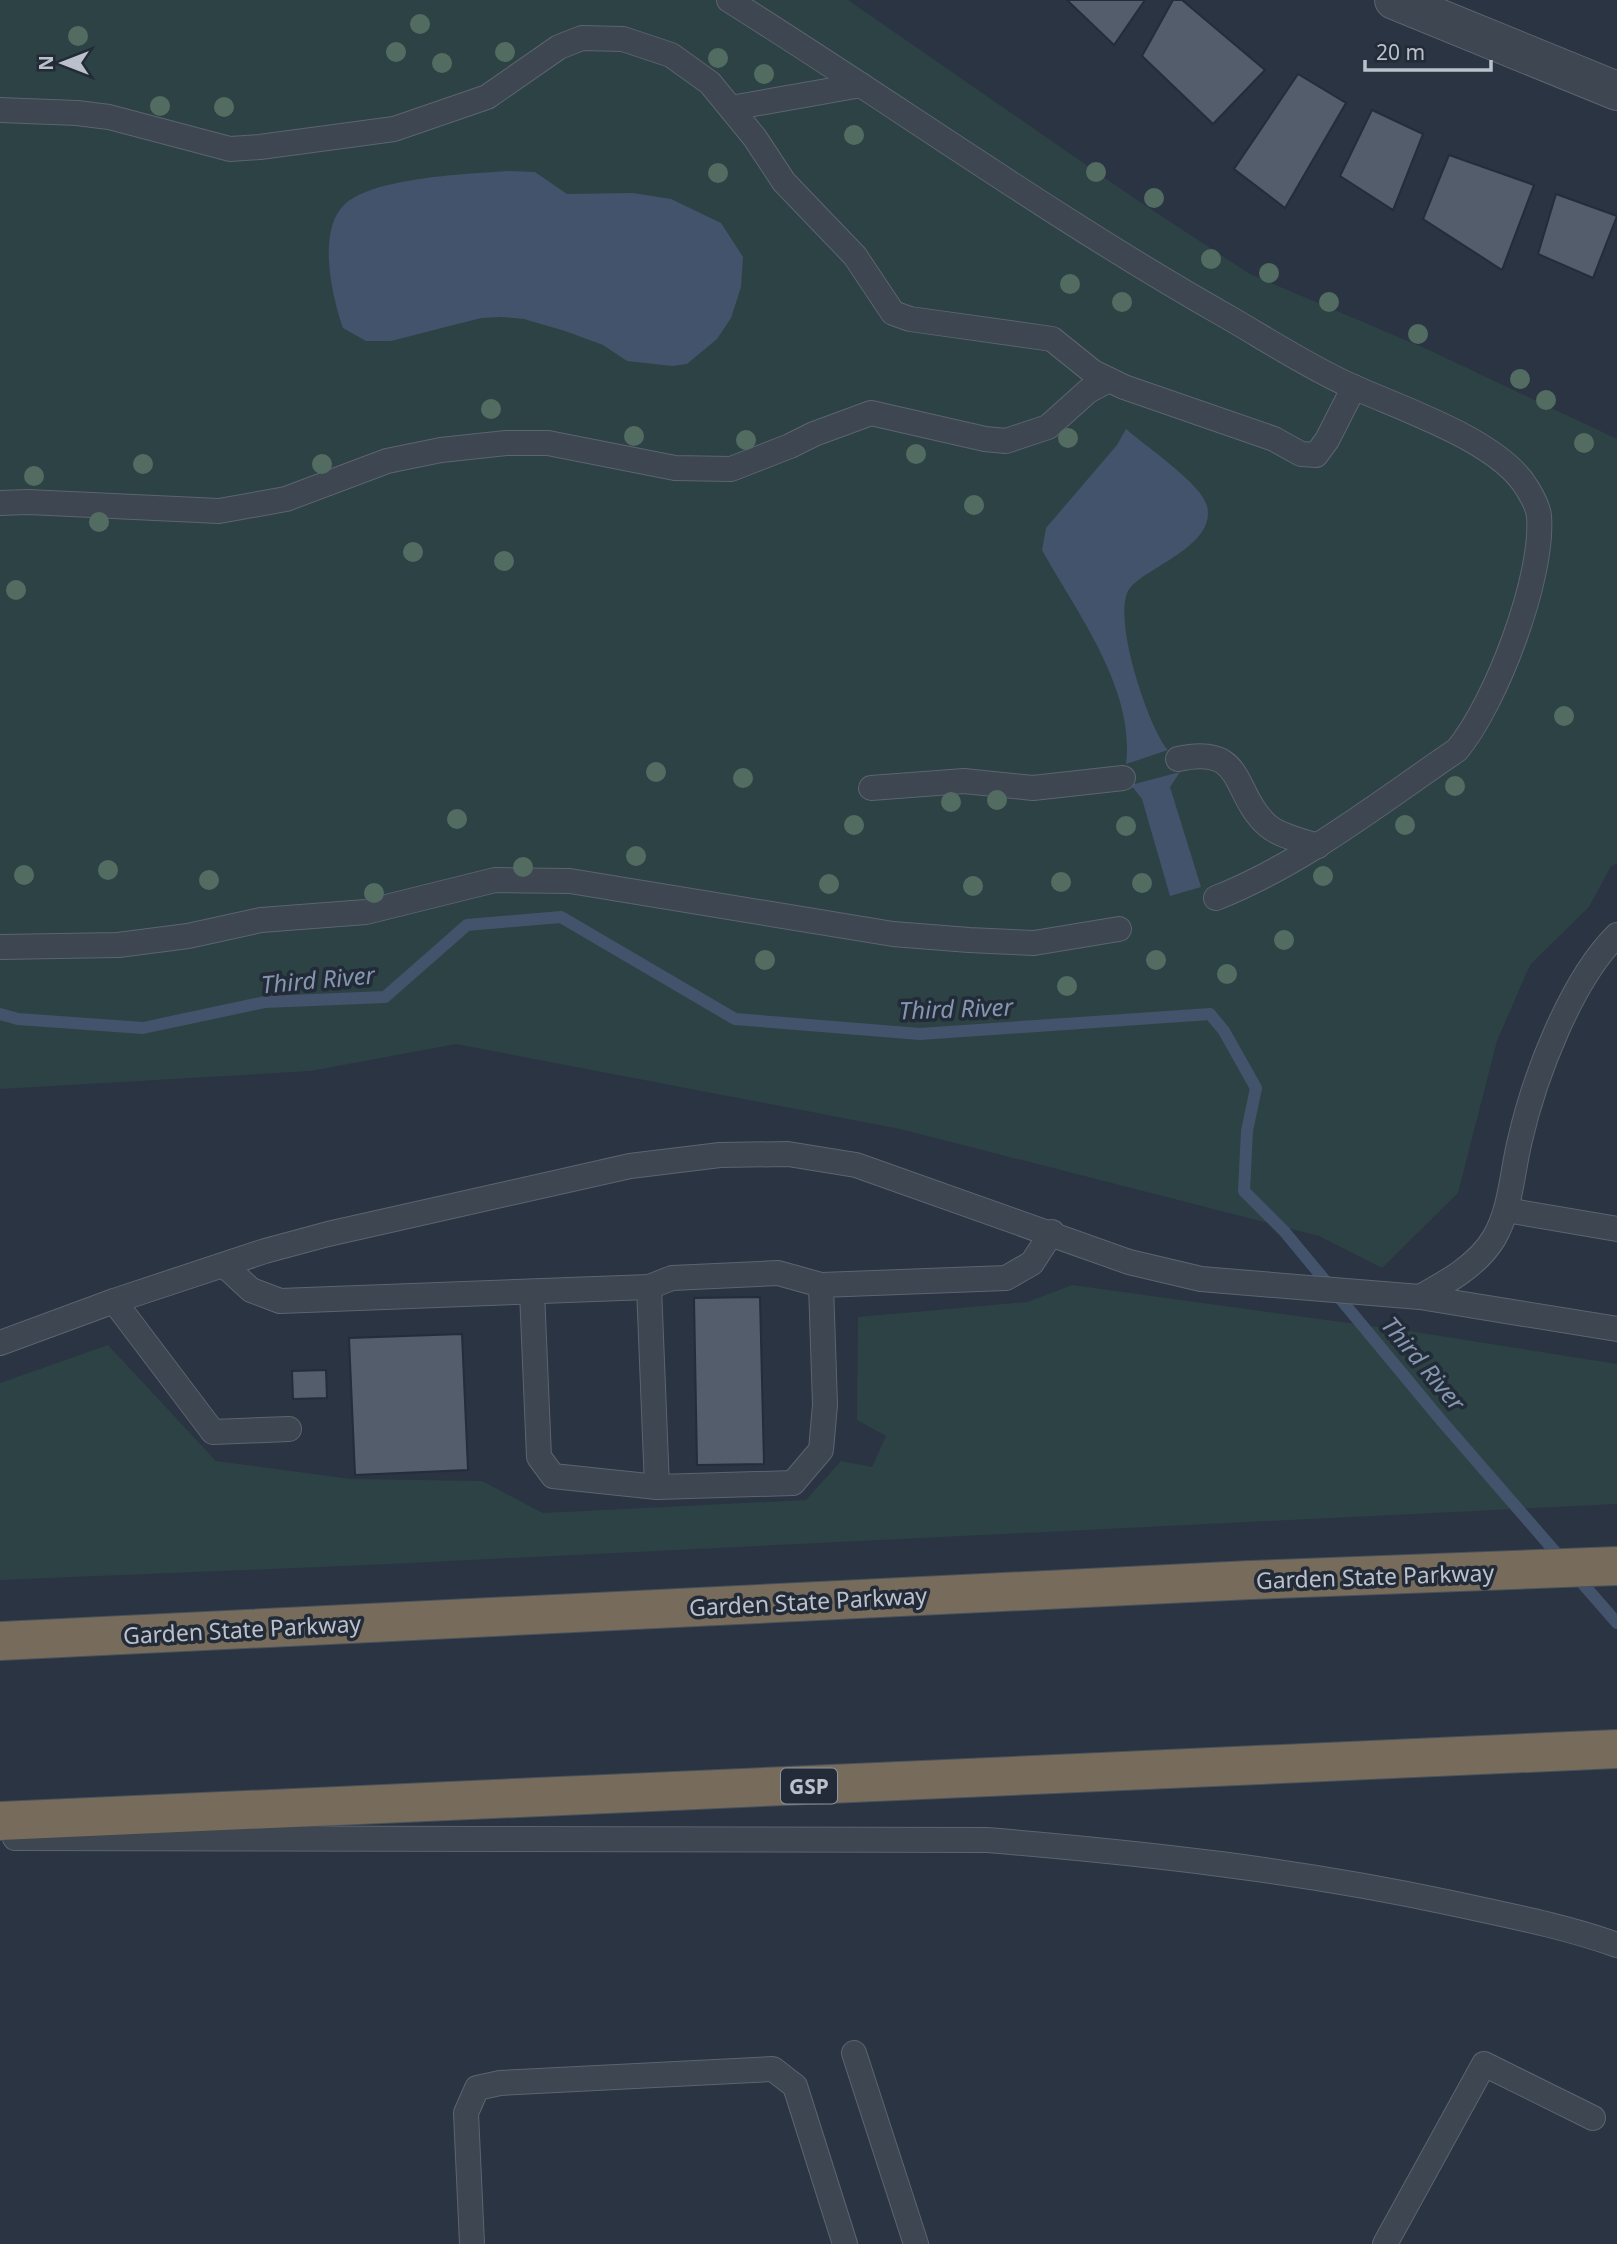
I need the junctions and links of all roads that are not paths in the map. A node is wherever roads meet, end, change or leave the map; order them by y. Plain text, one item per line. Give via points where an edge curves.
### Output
1 (729, 0) edge
2 (1394, 0) edge
3 (861, 85) junction
4 (1617, 91) edge
5 (731, 108) junction
6 (0, 110) edge
7 (1110, 380) junction
8 (1354, 387) junction
9 (0, 503) edge
10 (1178, 759) dead end
11 (1124, 778) dead end
12 (871, 788) dead end
13 (1318, 846) junction
14 (1216, 898) dead end
15 (1119, 929) dead end
16 (1617, 935) edge
17 (0, 947) edge
18 (1506, 1210) junction
19 (1617, 1229) edge
20 (1052, 1232) junction
21 (225, 1266) junction
22 (821, 1285) junction
23 (649, 1287) junction
24 (532, 1292) junction
25 (1408, 1296) junction
26 (114, 1301) junction
27 (1617, 1329) edge
28 (0, 1343) edge
29 (289, 1429) dead end
30 (657, 1487) junction
31 (1617, 1566) edge
32 (0, 1640) edge
33 (1617, 1749) edge
34 (0, 1821) edge
35 (0, 1838) edge
36 (1617, 1945) edge
37 (853, 2053) dead end
38 (1593, 2118) dead end
39 (472, 2244) edge
40 (845, 2244) edge
41 (916, 2244) edge
42 (1385, 2244) edge

1 - 3 lane
2 - 4 street
3 - 5 lane
3 - 8 lane via 1126,257
5 - 6 lane via 710,83 671,55 623,39 582,38 559,47 487,97 394,129 326,140 230,149 109,117
5 - 7 lane via 784,182 855,256 894,313 1052,340
7 - 8 lane via 1274,439 1301,454 1316,455
7 - 9 lane via 1088,391 1048,427 1006,441 871,414 731,469 676,468 548,443 506,443 387,461 286,499 219,511
8 - 13 lane via 1467,438 1511,468 1527,486 1539,513 1538,543 1515,635 1471,733 1457,750
10 - 13 lane via 1199,754 1218,757 1235,770 1268,826
11 - 12 lane via 1033,788 964,781
13 - 14 lane via 1261,880
15 - 17 lane via 1034,943 969,940 894,934 570,881 495,880 366,912 261,920 118,945
16 - 18 lane via 1582,983 1543,1065 1520,1138
18 - 19 lane
18 - 25 lane via 1494,1239 1470,1265
20 - 21 lane via 856,1165 788,1154 720,1155 630,1166 365,1226
20 - 22 lane via 1032,1263 1006,1278
20 - 25 lane via 1129,1262 1200,1279
21 - 24 lane via 251,1290 280,1301
21 - 26 lane
22 - 23 lane via 778,1273 672,1278
22 - 30 lane via 825,1405 821,1450 793,1483
23 - 24 lane
23 - 30 lane
24 - 30 lane via 539,1457 553,1476
25 - 27 lane
26 - 28 lane
26 - 29 lane via 213,1432
31 - 32 highway, Garden State Parkway
33 - 34 highway, GSP
35 - 36 lane via 987,1840 1111,1850 1357,1883
37 - 41 lane
38 - 42 lane via 1484,2064
39 - 40 lane via 467,2113 477,2088 500,2083 773,2069 795,2087

